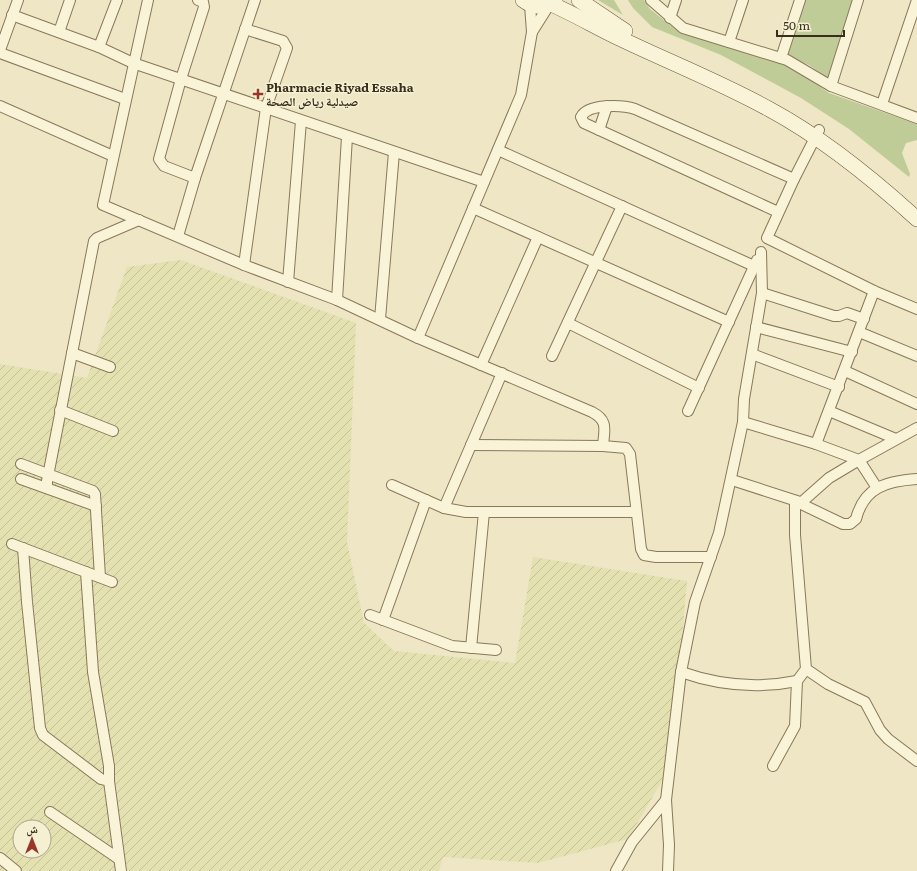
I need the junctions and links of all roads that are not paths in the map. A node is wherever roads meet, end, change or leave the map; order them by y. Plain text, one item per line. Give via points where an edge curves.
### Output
1 (18, 0) edge
2 (70, 0) edge
3 (117, 0) edge
4 (148, 0) edge
5 (198, 0) edge
6 (255, 0) edge
7 (579, 0) edge
8 (651, 0) edge
9 (676, 0) edge
10 (742, 0) edge
11 (800, 0) edge
12 (858, 0) edge
13 (917, 0) edge
14 (526, 2) edge
15 (552, 3) edge
16 (12, 15) junction
17 (670, 18) junction
18 (244, 29) junction
19 (59, 32) junction
20 (532, 32) junction
21 (730, 42) junction
22 (99, 47) junction
23 (0, 50) edge
24 (0, 53) edge
25 (781, 58) junction
26 (133, 63) junction
27 (181, 79) junction
28 (831, 86) junction
29 (223, 93) junction
30 (125, 99) junction
31 (882, 104) junction
32 (0, 106) edge
33 (607, 106) junction
34 (266, 108) junction
35 (917, 118) edge
36 (301, 121) junction
37 (599, 130) junction
38 (817, 134) junction
39 (347, 137) junction
40 (498, 150) junction
41 (394, 152) junction
42 (113, 156) junction
43 (195, 178) junction
44 (794, 179) junction
45 (484, 182) junction
46 (917, 205) edge
47 (622, 206) junction
48 (473, 208) junction
49 (778, 212) junction
50 (917, 219) edge
51 (139, 220) junction
52 (178, 236) junction
53 (538, 237) junction
54 (767, 238) junction
55 (761, 252) junction
56 (596, 263) junction
57 (244, 265) junction
58 (754, 266) junction
59 (288, 282) junction
60 (874, 291) junction
61 (762, 293) junction
62 (337, 300) junction
63 (917, 309) edge
64 (380, 319) junction
65 (864, 319) junction
66 (568, 322) junction
67 (729, 322) junction
68 (756, 327) junction
69 (859, 332) junction
70 (418, 338) junction
71 (852, 352) junction
72 (72, 353) junction
73 (752, 354) junction
74 (552, 356) dead end
75 (917, 356) edge
76 (481, 364) junction
77 (110, 367) dead end
78 (845, 371) junction
79 (502, 374) junction
80 (839, 387) junction
81 (699, 388) junction
82 (917, 404) edge
83 (60, 410) junction
84 (688, 411) dead end
85 (829, 411) junction
86 (743, 422) junction
87 (917, 428) edge
88 (114, 431) dead end
89 (896, 439) junction
90 (816, 444) junction
91 (470, 446) junction
92 (603, 446) junction
93 (859, 460) junction
94 (21, 464) dead end
95 (48, 474) junction
96 (917, 478) edge
97 (21, 479) dead end
98 (732, 480) junction
99 (392, 485) dead end
100 (47, 488) junction
101 (877, 488) junction
102 (426, 500) junction
103 (795, 502) junction
104 (96, 506) junction
105 (444, 508) junction
106 (484, 512) junction
107 (635, 512) junction
108 (12, 544) dead end
109 (23, 548) junction
110 (711, 557) junction
111 (86, 572) junction
112 (100, 577) junction
113 (112, 582) dead end
114 (370, 615) dead end
115 (383, 620) junction
116 (470, 648) junction
117 (496, 650) dead end
118 (806, 669) junction
119 (681, 672) junction
120 (797, 681) junction
121 (917, 761) edge
122 (773, 766) dead end
123 (109, 781) junction
124 (666, 800) junction
125 (50, 812) dead end
126 (0, 858) edge
127 (119, 859) junction
128 (16, 871) edge
129 (121, 871) edge
130 (616, 871) edge
131 (668, 871) edge

1 - 16 street
2 - 19 street
3 - 22 street
4 - 26 street
5 - 27 street via 202,1 204,7
6 - 18 street
7 - 38 main road via 621,29 723,75 803,119
8 - 17 street
9 - 17 street
10 - 21 street
11 - 25 street
12 - 28 street
13 - 31 street
14 - 15 main road via 536,7
14 - 20 street
15 - 20 street
15 - 38 main road via 618,38 720,83
16 - 19 street
16 - 23 street
17 - 21 street via 684,28
18 - 29 street
18 - 34 street via 286,44 287,48
19 - 22 street
20 - 40 street via 523,88
21 - 25 street
22 - 26 street
24 - 30 street
25 - 28 street
26 - 27 street
26 - 30 street
27 - 29 street
27 - 43 street via 160,159 164,166
28 - 31 street
29 - 34 street
29 - 43 street
30 - 42 street
31 - 35 street
32 - 42 street
33 - 37 street
33 - 37 street via 587,111 582,116 584,123
33 - 44 street via 618,105 635,109
34 - 36 street
34 - 57 street
36 - 39 street
36 - 59 street
37 - 49 street
38 - 44 street
38 - 46 main road via 873,168
38 - 50 main road
39 - 41 street
39 - 62 street
40 - 45 street
40 - 47 street
41 - 45 street
41 - 64 street
42 - 51 street via 103,205
43 - 52 street
44 - 49 street
45 - 48 street
47 - 56 street
47 - 58 street
48 - 53 street
48 - 70 street
49 - 54 street
51 - 52 street
51 - 72 street via 94,241
52 - 57 street
53 - 56 street
53 - 76 street
54 - 55 street
54 - 60 street
55 - 58 street
55 - 61 street
56 - 66 street
56 - 67 street
57 - 59 street
58 - 67 street
59 - 62 street
60 - 63 street
60 - 65 street
61 - 65 street via 834,316 847,313
61 - 68 street
62 - 64 street
64 - 70 street
65 - 69 street
66 - 74 street
66 - 81 street
67 - 81 street
68 - 71 street
68 - 73 street
69 - 71 street
69 - 75 street
70 - 76 street
71 - 78 street
72 - 77 street
72 - 83 street
73 - 80 street
73 - 86 street via 744,399
76 - 79 street
78 - 80 street
78 - 82 street
79 - 91 street
79 - 92 street via 599,416 604,424
80 - 85 street
81 - 84 street
83 - 88 street
83 - 95 street
85 - 89 street
85 - 90 street
86 - 90 street
86 - 98 street
87 - 89 street
89 - 93 street
90 - 93 street
91 - 92 street
91 - 105 street
92 - 107 street via 626,448 630,454
93 - 101 street
93 - 103 street via 829,478 803,501
94 - 95 street
95 - 100 street
95 - 104 street via 93,491
96 - 101 street via 895,480
97 - 100 street
98 - 103 street
98 - 110 street
99 - 102 street
100 - 104 street
101 - 103 street via 869,493 856,520 850,524 843,524
102 - 105 street
102 - 115 street
103 - 118 street via 795,535
104 - 112 street
105 - 106 street
106 - 107 street
106 - 116 street
107 - 110 street via 640,549 644,555
108 - 109 street
109 - 111 street
109 - 123 street via 40,728 43,735 101,779
110 - 119 street via 695,602
111 - 112 street
111 - 123 street via 93,672 109,766
112 - 113 street
114 - 115 street
115 - 116 street via 452,646
116 - 117 street
118 - 120 street
118 - 121 street via 828,684 865,702 880,730
119 - 120 street via 719,683 767,685
119 - 124 street
120 - 122 street via 795,726
123 - 127 street
124 - 130 street via 632,842
124 - 131 street
125 - 127 street
126 - 128 street
127 - 129 street

